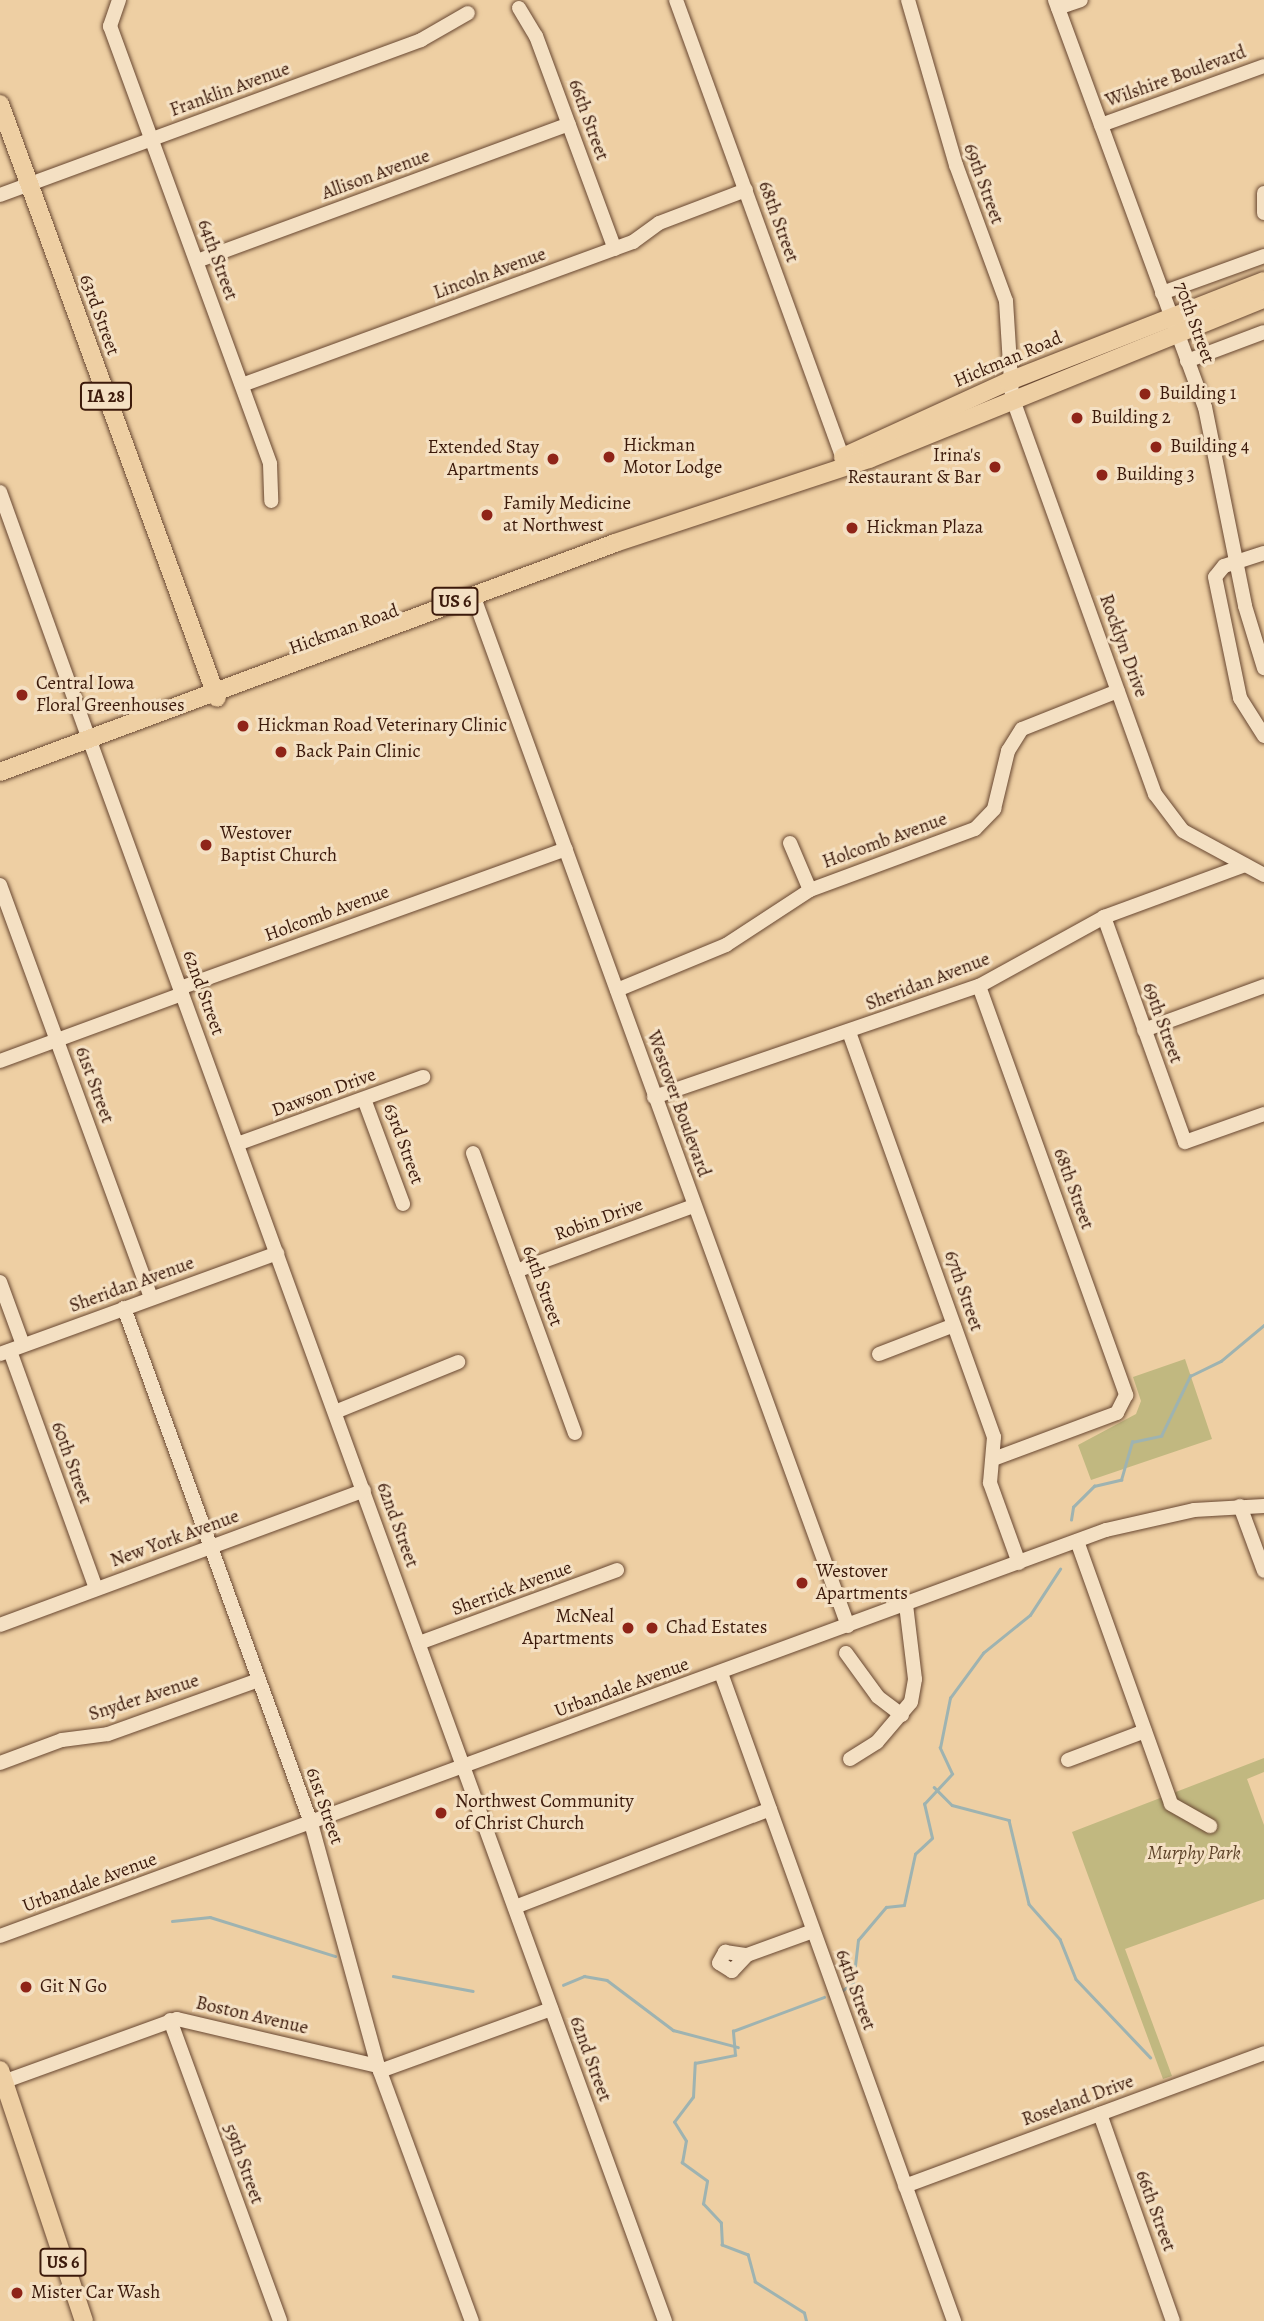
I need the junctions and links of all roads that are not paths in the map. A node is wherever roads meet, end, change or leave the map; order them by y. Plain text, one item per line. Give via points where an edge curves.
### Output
1 (119, 0) edge
2 (676, 0) edge
3 (908, 0) edge
4 (1081, 0) edge
5 (1056, 4) edge
6 (519, 8) dead end
7 (468, 13) dead end
8 (1264, 66) edge
9 (0, 104) edge
10 (569, 124) junction
11 (1101, 125) junction
12 (152, 139) junction
13 (29, 184) junction
14 (746, 190) junction
15 (0, 195) edge
16 (615, 248) junction
17 (1262, 257) edge
18 (197, 261) junction
19 (1264, 281) edge
20 (1162, 293) junction
21 (1264, 299) edge
22 (1174, 324) junction
23 (1264, 332) edge
24 (1187, 361) junction
25 (242, 385) junction
26 (1010, 389) junction
27 (844, 462) junction
28 (0, 492) edge
29 (271, 501) dead end
30 (6, 529) edge
31 (1264, 553) edge
32 (1237, 562) junction
33 (475, 599) junction
34 (1264, 668) edge
35 (1118, 691) junction
36 (215, 693) junction
37 (1264, 736) edge
38 (89, 739) junction
39 (0, 773) edge
40 (790, 843) dead end
41 (566, 849) junction
42 (1245, 865) junction
43 (1264, 874) edge
44 (0, 885) edge
45 (810, 890) junction
46 (1104, 917) junction
47 (979, 986) junction
48 (1264, 986) edge
49 (617, 990) junction
50 (181, 991) junction
51 (1144, 1030) junction
52 (849, 1032) junction
53 (57, 1041) junction
54 (0, 1062) edge
55 (423, 1077) dead end
56 (654, 1097) junction
57 (364, 1099) junction
58 (1264, 1114) edge
59 (237, 1144) junction
60 (473, 1153) dead end
61 (403, 1204) dead end
62 (694, 1206) junction
63 (277, 1253) junction
64 (516, 1271) junction
65 (0, 1282) edge
66 (151, 1298) junction
67 (124, 1308) junction
68 (954, 1325) junction
69 (11, 1350) edge
70 (879, 1354) dead end
71 (458, 1362) dead end
72 (335, 1412) junction
73 (575, 1433) dead end
74 (996, 1458) junction
75 (364, 1490) junction
76 (1240, 1506) junction
77 (1264, 1506) edge
78 (1077, 1541) junction
79 (211, 1547) junction
80 (1019, 1563) junction
81 (617, 1570) dead end
82 (1264, 1572) edge
83 (96, 1589) junction
84 (906, 1605) junction
85 (0, 1625) edge
86 (848, 1626) junction
87 (419, 1643) junction
88 (846, 1653) dead end
89 (720, 1673) junction
90 (259, 1679) junction
91 (902, 1715) junction
92 (1145, 1731) junction
93 (850, 1759) dead end
94 (1068, 1760) dead end
95 (0, 1763) edge
96 (464, 1766) junction
97 (770, 1809) junction
98 (311, 1823) junction
99 (1210, 1826) dead end
100 (515, 1907) junction
101 (813, 1931) junction
102 (0, 1936) edge
103 (747, 1955) dead end
104 (551, 2009) junction
105 (170, 2020) junction
106 (1264, 2053) edge
107 (379, 2069) junction
108 (1, 2078) edge
109 (0, 2104) edge
110 (1100, 2114) junction
111 (905, 2186) junction
112 (41, 2203) junction
113 (84, 2321) edge
114 (280, 2321) edge
115 (472, 2321) edge
116 (665, 2321) edge
117 (954, 2321) edge
118 (1173, 2321) edge

1 - 12 street, 64th Street via 110,20 113,35
2 - 14 street, 68th Street
3 - 26 street, 69th Street via 956,165 1006,301
4 - 5 street
5 - 11 street, 70th Street
6 - 10 street, 66th Street
7 - 12 street, Franklin Avenue via 421,40
8 - 11 street, Wilshire Boulevard
9 - 13 main road, 63rd Street / IA 28
10 - 16 street, 66th Street
10 - 18 street, Allison Avenue
11 - 20 street, 70th Street
12 - 13 street, Franklin Avenue
12 - 18 street, 64th Street
13 - 15 street, Franklin Avenue
13 - 36 main road, 63rd Street / IA 28
14 - 16 street, Lincoln Avenue via 659,223
14 - 27 street, 68th Street
16 - 25 street, Lincoln Avenue
17 - 20 street
18 - 25 street, 64th Street
19 - 22 main road, Hickman Road / US 6
20 - 22 street, 70th Street
21 - 22 main road, Hickman Road / US 6
22 - 24 street, 70th Street
22 - 26 main road, Hickman Road / US 6
23 - 24 street
24 - 32 street, 70th Street via 1212,435
25 - 29 street, 64th Street via 270,464
26 - 27 main road, Hickman Road / US 6
26 - 35 street, Rocklyn Drive
27 - 33 main road, Hickman Road / US 6
28 - 30 street, 62nd Street
30 - 38 street, 62nd Street
31 - 32 street
32 - 34 street, 70th Street
32 - 37 street via 1216,570 1215,577 1240,698
33 - 36 main road, Hickman Road / US 6
33 - 41 street, Westover Boulevard
35 - 42 street, Rocklyn Drive via 1168,816 1192,837
35 - 45 street, Holcomb Avenue via 1022,729 1009,751 994,809 975,829
36 - 38 main road, Hickman Road / US 6
38 - 39 main road, Hickman Road / US 6
38 - 50 street, 62nd Street
40 - 45 street
41 - 49 street, Westover Boulevard
41 - 50 street, Holcomb Avenue
42 - 43 street, Rocklyn Drive
42 - 46 street, Sheridan Avenue
44 - 53 street, 61st Street
45 - 49 street, Holcomb Avenue via 726,946
46 - 47 street, Sheridan Avenue
46 - 51 street, 69th Street
47 - 52 street, Sheridan Avenue
47 - 74 street, 68th Street via 1125,1389 1124,1406
48 - 51 street
49 - 56 street, Westover Boulevard
50 - 53 street, Holcomb Avenue
50 - 59 street, 62nd Street
51 - 58 street, 69th Street via 1185,1142
52 - 56 street, Sheridan Avenue
52 - 68 street, 67th Street
53 - 54 street, Holcomb Avenue
53 - 66 street, 61st Street
55 - 57 street, Dawson Drive
56 - 62 street, Westover Boulevard
57 - 59 street, Dawson Drive
57 - 61 street, 63rd Street
59 - 63 street, 62nd Street
60 - 64 street, 64th Street
62 - 64 street, Robin Drive
62 - 86 street, Westover Boulevard
63 - 66 street, Sheridan Avenue
63 - 72 street, 62nd Street
64 - 73 street, 64th Street
65 - 69 street, 60th Street
66 - 67 street, Sheridan Avenue
67 - 69 street, Sheridan Avenue
67 - 79 street, 61st Street
68 - 70 street
68 - 74 street, 67th Street
69 - 83 street, 60th Street
71 - 72 street
72 - 75 street, 62nd Street
74 - 80 street, 67th Street via 990,1483
75 - 79 street, New York Avenue
75 - 87 street, 62nd Street
76 - 77 street, Urbandale Avenue
76 - 78 street, Urbandale Avenue via 1143,1520
76 - 82 street
78 - 80 street, Urbandale Avenue
78 - 92 street
79 - 83 street, New York Avenue
79 - 90 street, 61st Street
80 - 84 street, Urbandale Avenue
81 - 87 street, Sherrick Avenue
83 - 85 street, New York Avenue
84 - 86 street, Urbandale Avenue
84 - 91 street via 915,1679
86 - 89 street, Urbandale Avenue
87 - 96 street, 62nd Street
88 - 91 street via 878,1697
89 - 96 street, Urbandale Avenue
89 - 97 street, 64th Street
90 - 95 street, Snyder Avenue via 108,1734 62,1740
90 - 98 street, 61st Street
91 - 93 street
92 - 94 street
92 - 99 street via 1171,1804
96 - 98 street, Urbandale Avenue
96 - 100 street, 62nd Street
97 - 100 street
97 - 101 street, 64th Street
98 - 102 street, Urbandale Avenue
98 - 107 street, 61st Street
100 - 104 street, 62nd Street
101 - 103 street
101 - 111 street, 64th Street
104 - 107 street
104 - 116 street, 62nd Street
105 - 107 street, Boston Avenue
105 - 108 street, Boston Avenue
105 - 114 street, 59th Street
106 - 110 street, Roseland Drive
107 - 115 street, 61st Street
108 - 112 main road, US 6
109 - 112 main road, US 6
110 - 111 street, Roseland Drive
110 - 118 street, 66th Street
111 - 117 street, 64th Street
112 - 113 main road, US 6

